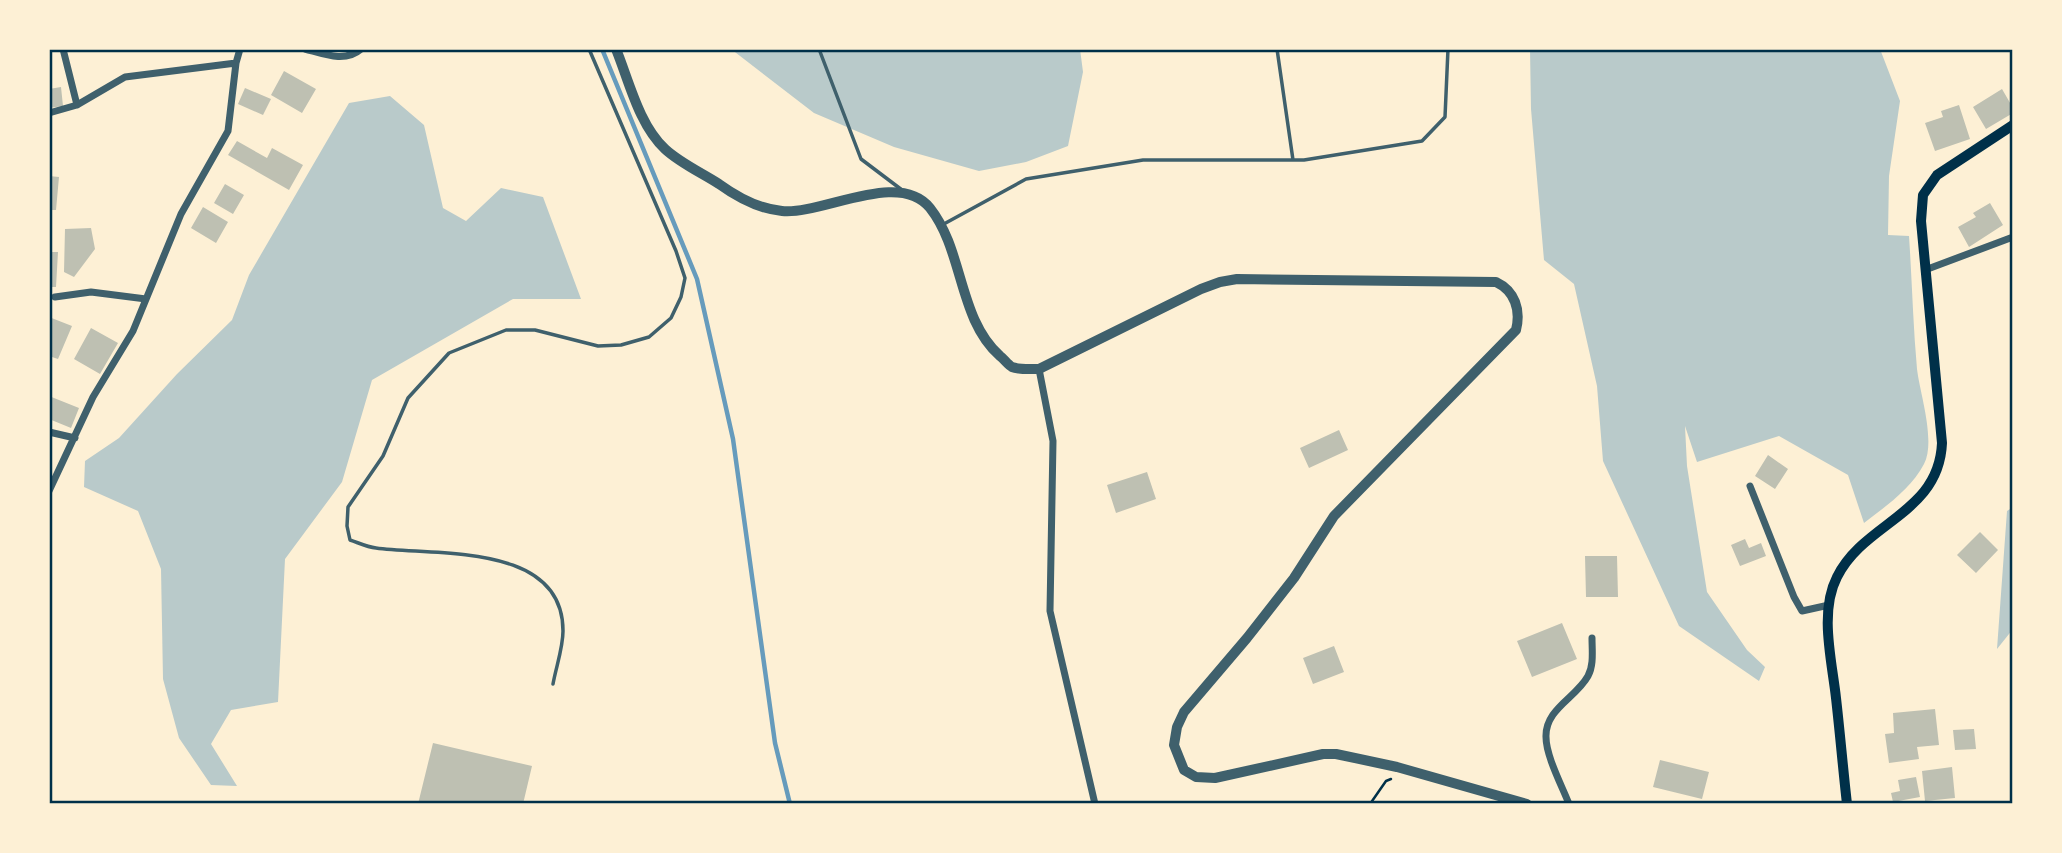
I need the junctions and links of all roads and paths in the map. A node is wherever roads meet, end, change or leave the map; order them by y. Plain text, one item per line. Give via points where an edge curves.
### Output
1 (62, 49) edge
2 (240, 49) edge
3 (305, 49) edge
4 (361, 49) edge
5 (589, 49) edge
6 (616, 49) edge
7 (819, 49) edge
8 (1277, 49) edge
9 (1448, 49) edge
10 (236, 63) junction
11 (77, 105) junction
12 (49, 113) edge
13 (2013, 125) edge
14 (1293, 160) junction
15 (906, 193) junction
16 (941, 226) junction
17 (2013, 237) edge
18 (1925, 270) junction
19 (55, 297) dead end
20 (146, 299) junction
21 (1039, 369) junction
22 (49, 432) edge
23 (75, 438) junction
24 (1750, 486) dead end
25 (49, 491) edge
26 (1829, 605) junction
27 (1592, 638) dead end
28 (553, 684) dead end
29 (1397, 776) dead end
30 (1095, 804) edge
31 (1370, 804) edge
32 (1527, 804) edge
33 (1569, 804) edge
34 (1847, 804) edge

1 - 11 street
2 - 10 street
3 - 4 street via 336,57
5 - 28 lane via 685,278 671,317 649,337 621,345 598,346 535,330 506,330 449,353 408,398 383,456 348,507 346,526 350,540 373,548 475,555 522,567 550,589 560,606 564,632
6 - 15 street via 640,112 665,149 763,208 785,212 885,192
7 - 15 lane via 862,159
8 - 14 lane
9 - 14 lane via 1446,117 1422,141
10 - 11 street via 125,77
10 - 20 street via 228,131 181,214
11 - 12 street
13 - 18 main road via 1937,175 1926,189 1921,221
14 - 16 lane via 1143,160 1026,179
15 - 16 street via 921,199
16 - 21 street via 985,340 1012,367
17 - 18 street
18 - 26 main road via 1942,443 1939,468 1920,497 1848,559 1836,577
19 - 20 street via 92,292
20 - 23 street
21 - 30 street via 1054,442 1050,611
21 - 32 street via 1220,282 1496,282 1506,287 1517,307 1516,330 1334,516 1294,578 1184,712 1174,745 1184,770 1205,779 1336,754
22 - 23 street
23 - 25 street
24 - 26 street via 1802,611
26 - 34 main road
27 - 33 street via 1589,674 1553,713 1545,739
29 - 31 path via 1387,781

